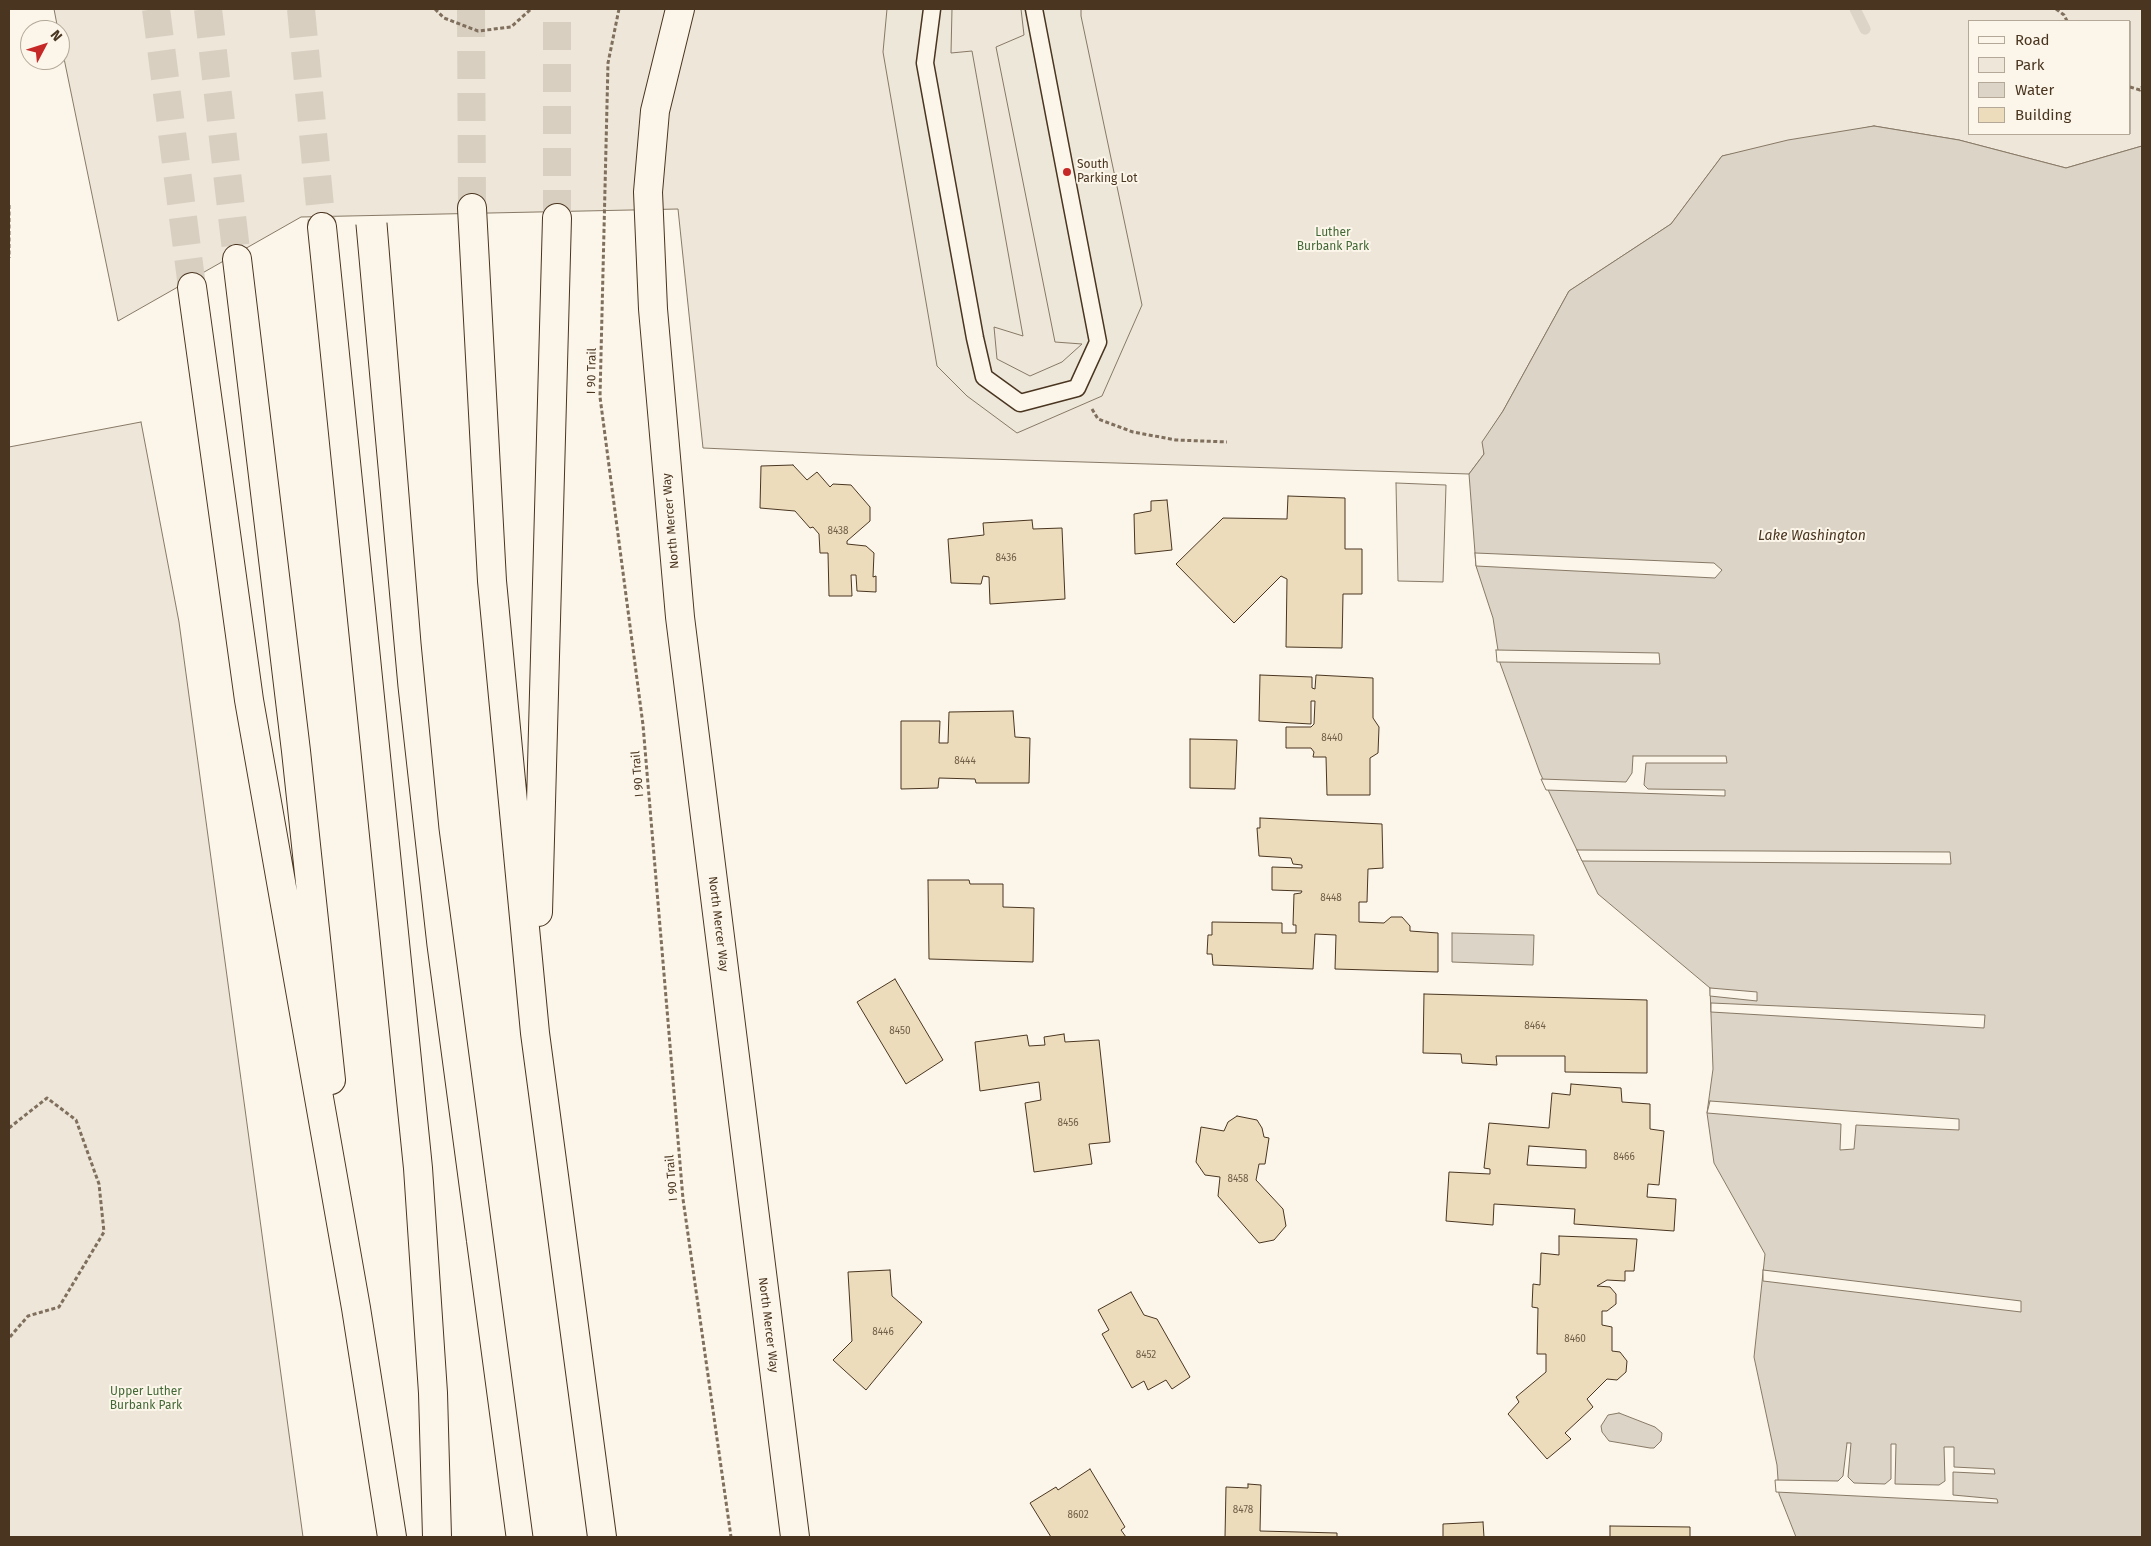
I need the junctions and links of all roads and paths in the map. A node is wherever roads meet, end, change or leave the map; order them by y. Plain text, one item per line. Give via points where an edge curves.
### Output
1 (435, 9) edge
2 (531, 9) edge
3 (619, 9) edge
4 (680, 9) edge
5 (932, 9) edge
6 (1034, 9) edge
7 (2056, 9) edge
8 (2063, 9) edge
9 (2064, 15) junction
10 (2066, 20) edge
11 (2142, 87) edge
12 (2131, 88) edge
13 (9, 205) edge
14 (472, 208) tunnel mouth
15 (557, 218) tunnel mouth
16 (322, 227) tunnel mouth
17 (9, 258) edge
18 (237, 259) tunnel mouth
19 (192, 287) tunnel mouth
20 (1077, 388) junction
21 (1227, 442) dead end
22 (535, 1033) junction
23 (9, 1128) edge
24 (356, 1308) junction
25 (9, 1338) edge
26 (392, 1537) edge
27 (437, 1537) edge
28 (602, 1537) edge
29 (731, 1537) edge
30 (795, 1537) edge

1 - 2 path, bridge via 444,18 478,31 511,26
3 - 29 path, I 90 Trail via 608,63 600,397 643,724 683,1199
4 - 30 main road, North Mercer Way via 655,111 648,192 653,309 680,617
5 - 20 lane via 925,63 984,377 1020,403
6 - 20 lane via 1098,342
7 - 9 path
8 - 9 path
9 - 10 path
11 - 12 path via 2140,90
13 - 17 path
14 - 22 main road via 492,581
15 - 22 main road
16 - 27 main road via 418,1168 433,1393
18 - 24 main road via 296,751
19 - 24 main road via 249,700
20 - 21 path via 1098,419 1133,432 1176,440
22 - 28 main road
23 - 25 path via 47,1098 76,1120 99,1184 104,1232 59,1307 28,1316
24 - 26 main road

